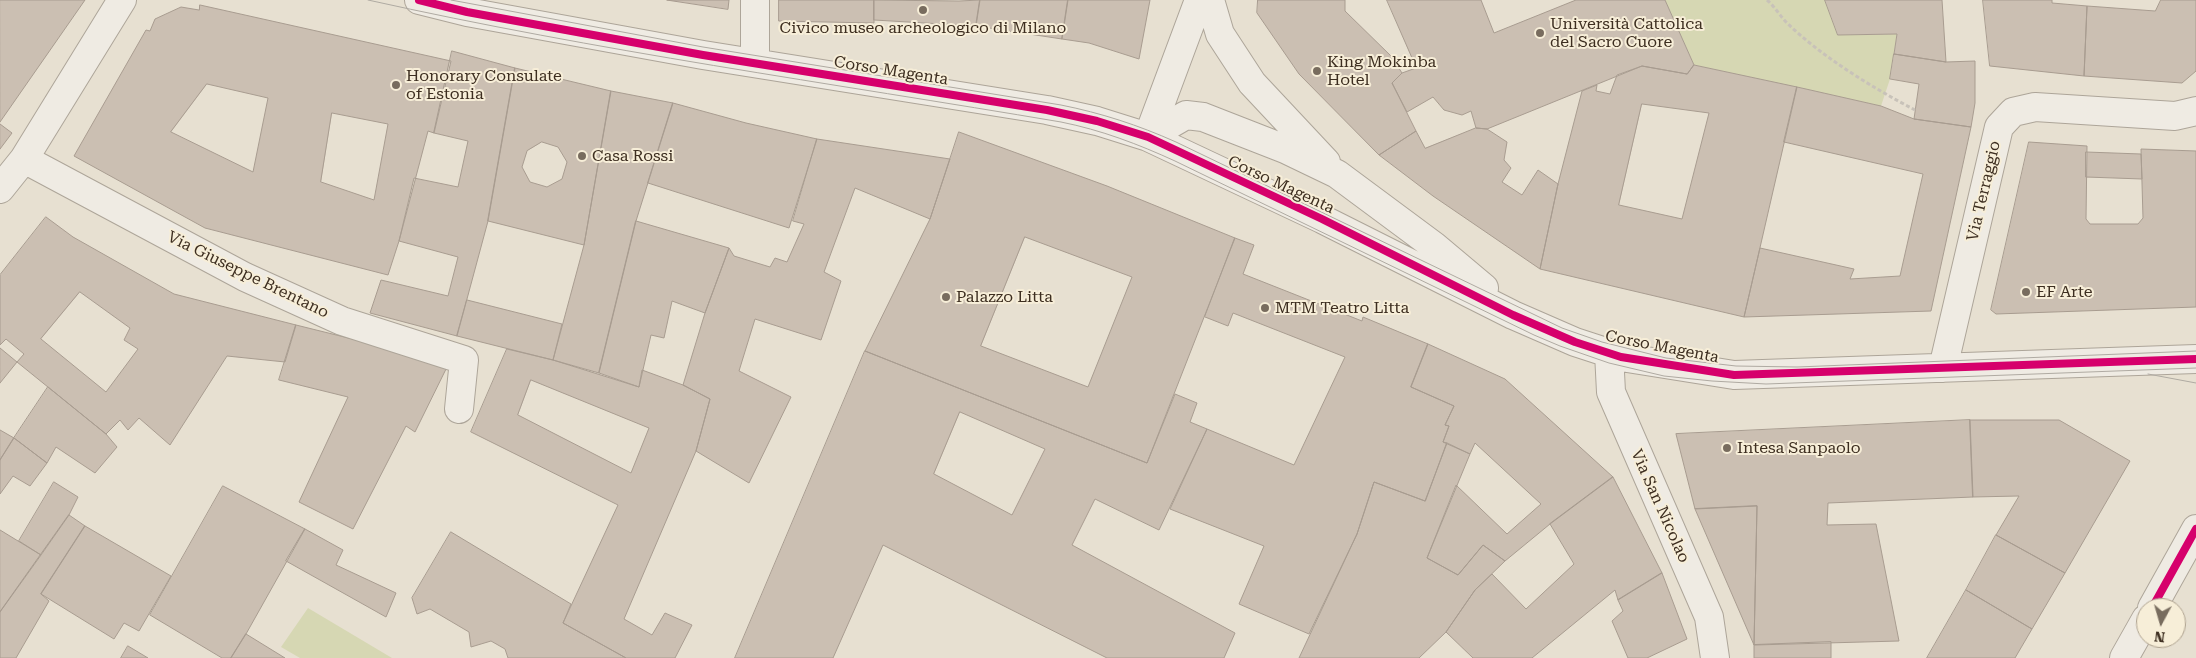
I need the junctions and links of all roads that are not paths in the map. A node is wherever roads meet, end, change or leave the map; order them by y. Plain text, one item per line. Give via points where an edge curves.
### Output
1 (122, 0) edge
2 (419, 0) edge
3 (755, 0) edge
4 (1199, 0) edge
5 (1210, 0) edge
6 (755, 62) junction
7 (2196, 111) edge
8 (1148, 137) junction
9 (24, 159) junction
10 (1337, 174) junction
11 (0, 189) edge
12 (1513, 315) junction
13 (1609, 353) junction
14 (2196, 359) edge
15 (2120, 362) junction
16 (1943, 368) junction
17 (2196, 375) edge
18 (458, 409) dead end
19 (2196, 529) edge
20 (2158, 598) edge
21 (2136, 637) edge
22 (1715, 658) edge
23 (2124, 658) edge

1 - 9 street
2 - 6 street, Corso Magenta via 468,12
3 - 6 street
4 - 8 street
5 - 10 street via 1220,34 1252,83
6 - 8 street, Corso Magenta via 1047,110
7 - 16 street, Via Terraggio via 2175,116 2035,107 2013,112 1999,127
8 - 10 street, Corso Magenta via 1186,115 1204,117 1255,136
8 - 12 street, Corso Magenta via 1322,219
9 - 11 street
9 - 18 street, Via Giuseppe Brentano via 245,277 342,321 464,360
10 - 12 street, Corso Magenta via 1434,246
12 - 13 street, Corso Magenta
13 - 16 street, Corso Magenta via 1665,365 1734,374
13 - 22 street, Via San Nicolao via 1611,392 1709,618
14 - 15 street
15 - 16 street, Corso Magenta
15 - 17 street
19 - 20 street
21 - 23 street

